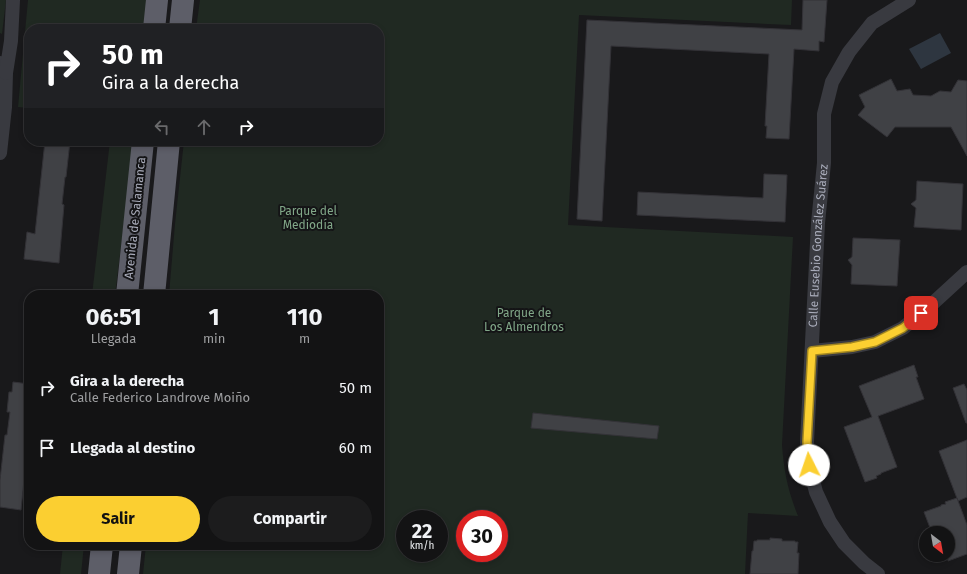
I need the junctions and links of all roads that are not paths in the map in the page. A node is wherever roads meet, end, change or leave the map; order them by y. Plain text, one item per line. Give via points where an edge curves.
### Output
1 (13, 0) edge
2 (157, 0) edge
3 (183, 0) edge
4 (909, 0) edge
5 (155, 24) edge
6 (181, 24) edge
7 (3, 68) edge
8 (142, 146) edge
9 (169, 146) edge
10 (0, 153) edge
11 (967, 272) edge
12 (128, 290) edge
13 (154, 290) edge
14 (812, 351) junction
15 (101, 550) edge
16 (130, 550) edge
17 (99, 574) edge
18 (128, 574) edge
19 (878, 574) edge

1 - 7 street via 11,41
2 - 5 highway
3 - 6 highway
4 - 14 street, Calle Eusebio González Suárez via 872,23 849,52 832,82 824,114 824,163 818,223
7 - 10 street via 5,107
8 - 12 highway, Avenida de Salamanca
9 - 13 highway
11 - 14 street via 903,328 875,342
14 - 19 street, Calle Eusebio González Suárez via 807,442 809,465 816,492 830,522 844,543
15 - 17 highway
16 - 18 highway

